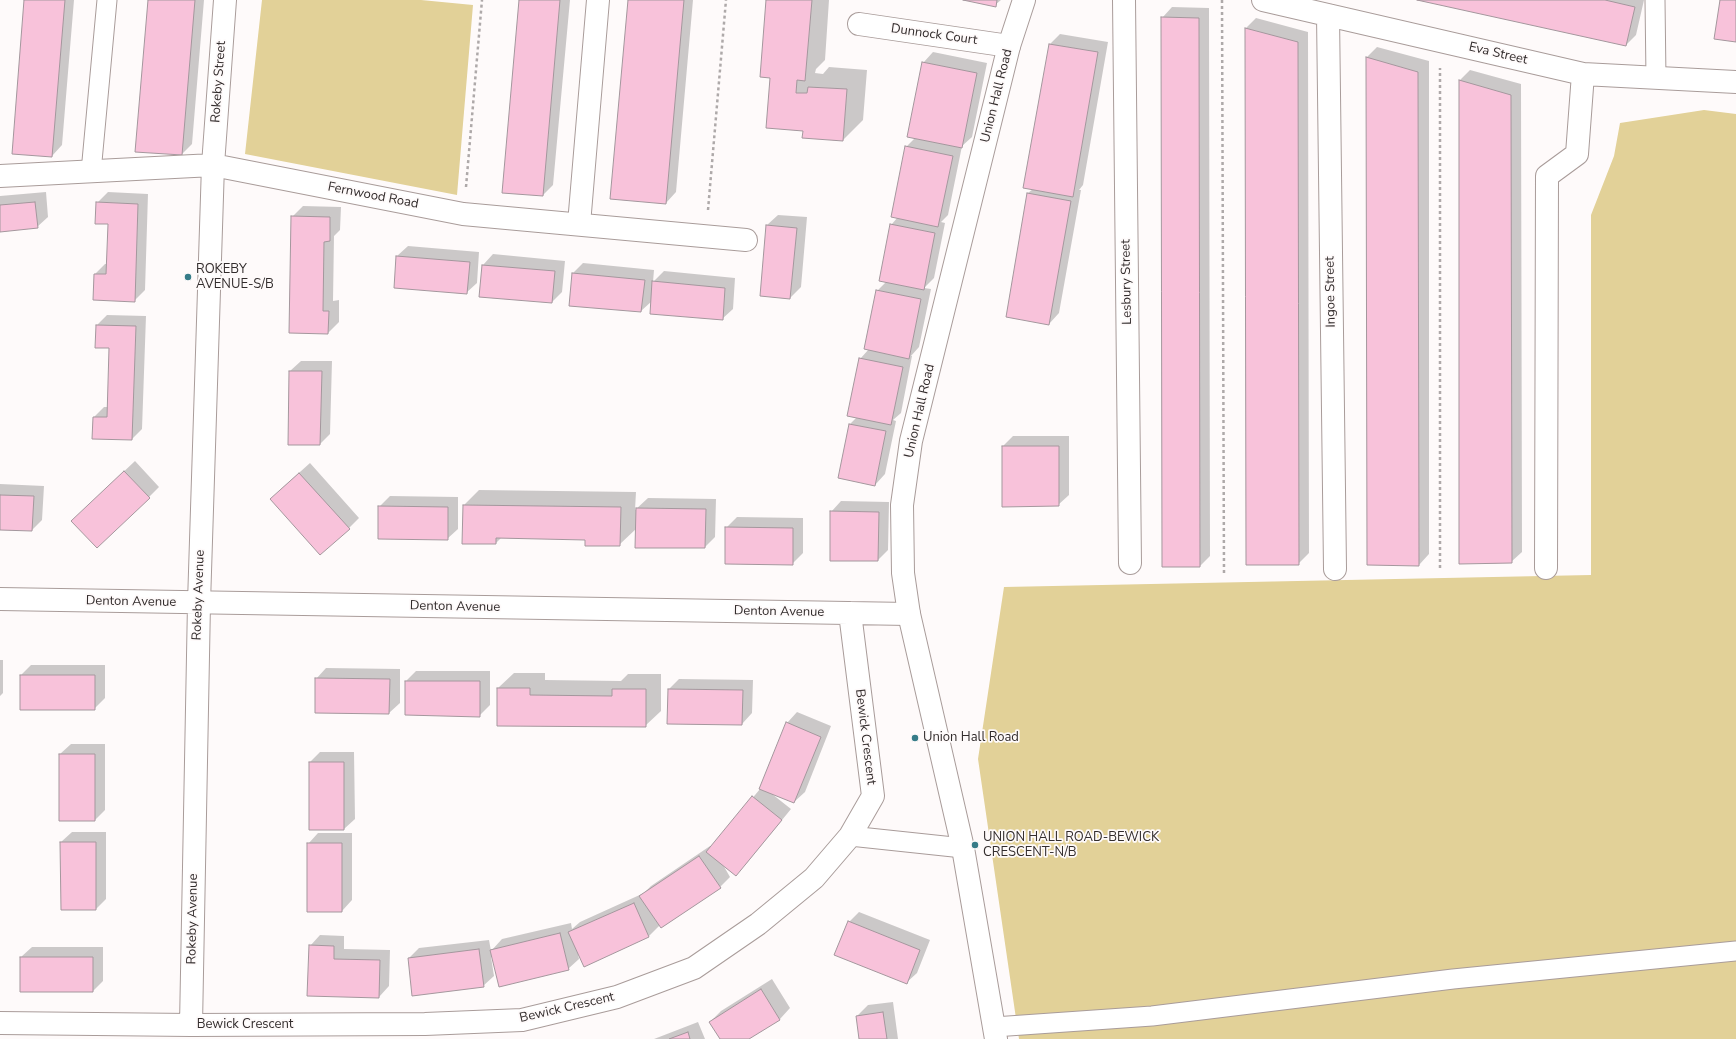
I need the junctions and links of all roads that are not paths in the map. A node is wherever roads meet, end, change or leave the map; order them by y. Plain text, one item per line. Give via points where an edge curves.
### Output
1 (107, 0) edge
2 (225, 0) edge
3 (598, 0) edge
4 (1024, 0) edge
5 (1124, 0) edge
6 (1655, 0) edge
7 (1269, 1) edge
8 (1328, 15) junction
9 (860, 24) dead end
10 (1009, 46) junction
11 (1583, 74) junction
12 (1656, 78) junction
13 (1736, 82) edge
14 (214, 165) junction
15 (91, 172) junction
16 (0, 176) edge
17 (579, 224) junction
18 (746, 240) dead end
19 (1130, 563) dead end
20 (1546, 568) dead end
21 (1335, 569) dead end
22 (0, 599) edge
23 (199, 603) junction
24 (850, 613) junction
25 (909, 614) junction
26 (850, 836) junction
27 (963, 848) junction
28 (1736, 951) edge
29 (0, 1023) edge
30 (191, 1025) junction
31 (427, 1031) edge
32 (995, 1033) edge

1 - 15 lane
2 - 14 street, Rokeby Street
3 - 17 street
4 - 10 street, Union Hall Road
5 - 19 street, Lesbury Street
6 - 12 lane
7 - 8 street, Eva Street
8 - 11 street, Eva Street
8 - 21 street, Ingoe Street
9 - 10 street, Dunnock Court
10 - 25 street, Union Hall Road via 911,441 902,505 903,573
11 - 12 street, Eva Street
11 - 20 street via 1577,154 1547,176
12 - 13 street, Eva Street
14 - 15 street, Fernwood Road
14 - 17 street, Fernwood Road via 464,214
14 - 23 street, Rokeby Avenue
15 - 16 street, Fernwood Road
17 - 18 street, Fernwood Road
22 - 23 street, Denton Avenue
23 - 24 street, Denton Avenue
23 - 30 street, Rokeby Avenue
24 - 25 street, Denton Avenue
24 - 26 street, Bewick Crescent via 873,796
25 - 27 street, Union Hall Road
26 - 27 lane
26 - 31 street, Bewick Crescent via 814,878 758,924 694,968 617,997 522,1020
27 - 32 street, Union Hall Road
28 - 32 lane via 1453,979
29 - 30 street, Bewick Crescent
30 - 31 street, Bewick Crescent

